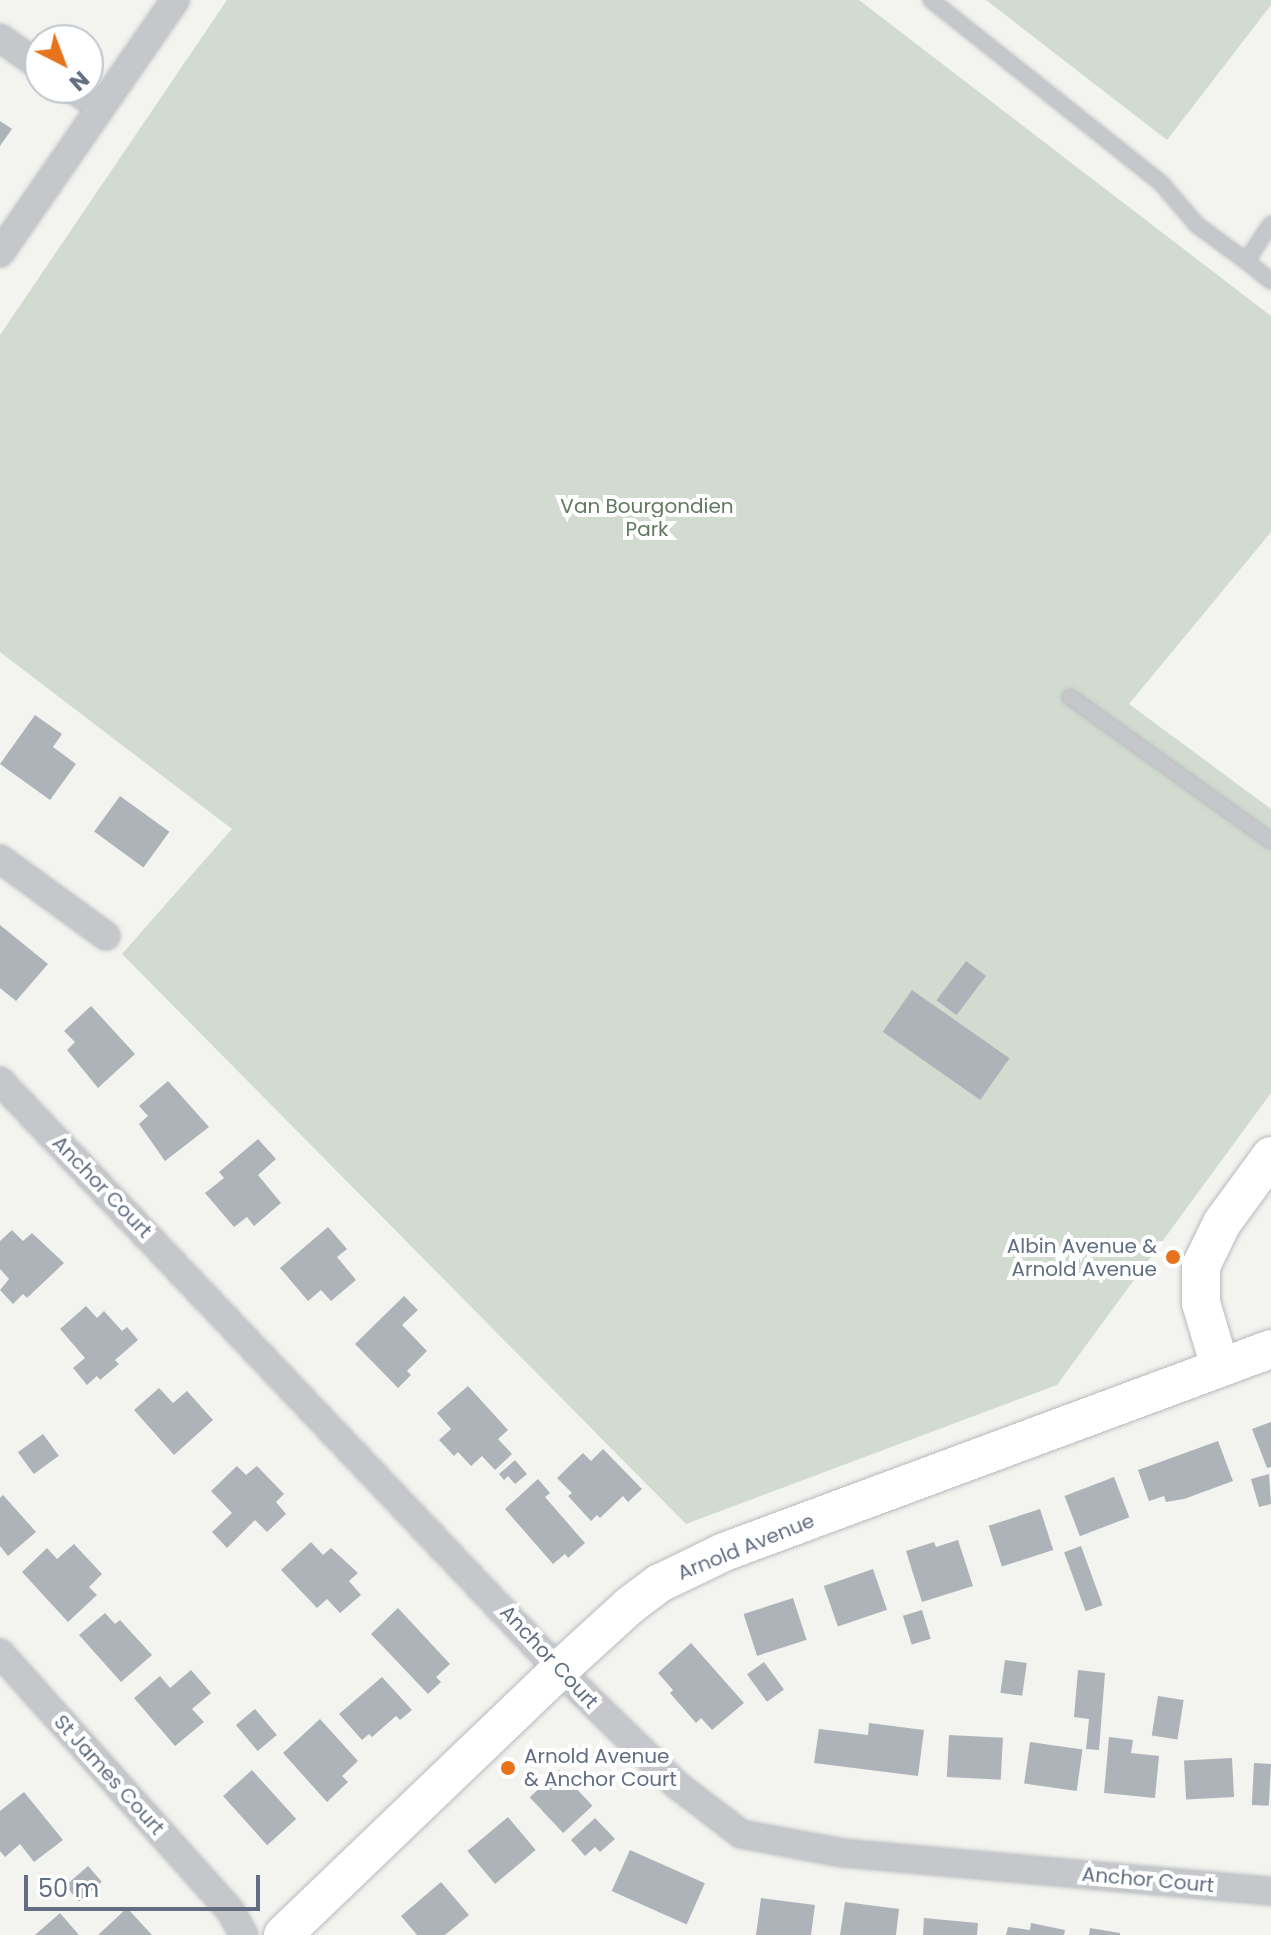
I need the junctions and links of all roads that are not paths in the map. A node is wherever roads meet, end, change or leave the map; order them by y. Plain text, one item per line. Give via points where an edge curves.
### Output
1 (175, 0) edge
2 (931, 0) edge
3 (0, 38) edge
4 (24, 55) edge
5 (96, 104) edge
6 (100, 107) junction
7 (1271, 224) edge
8 (0, 253) edge
9 (1246, 261) junction
10 (1271, 281) edge
11 (1070, 697) dead end
12 (1271, 841) edge
13 (0, 859) edge
14 (106, 936) dead end
15 (0, 1081) edge
16 (1271, 1156) edge
17 (1271, 1349) edge
18 (1220, 1367) junction
19 (0, 1653) edge
20 (559, 1670) junction
21 (1271, 1891) edge
22 (244, 1935) edge
23 (283, 1935) edge

1 - 6 street
2 - 9 lane via 1161,183 1197,225
3 - 4 street
5 - 6 street
6 - 8 street
7 - 9 lane
9 - 10 lane
11 - 12 lane
13 - 14 street
15 - 20 street, Anchor Court
16 - 18 street via 1222,1223 1201,1266 1201,1303
17 - 18 street, Arnold Avenue
18 - 20 street, Arnold Avenue via 699,1563 629,1606
19 - 22 street, St James Court via 230,1910
20 - 21 street, Anchor Court via 677,1785 741,1834 843,1853
20 - 23 street, Arnold Avenue

